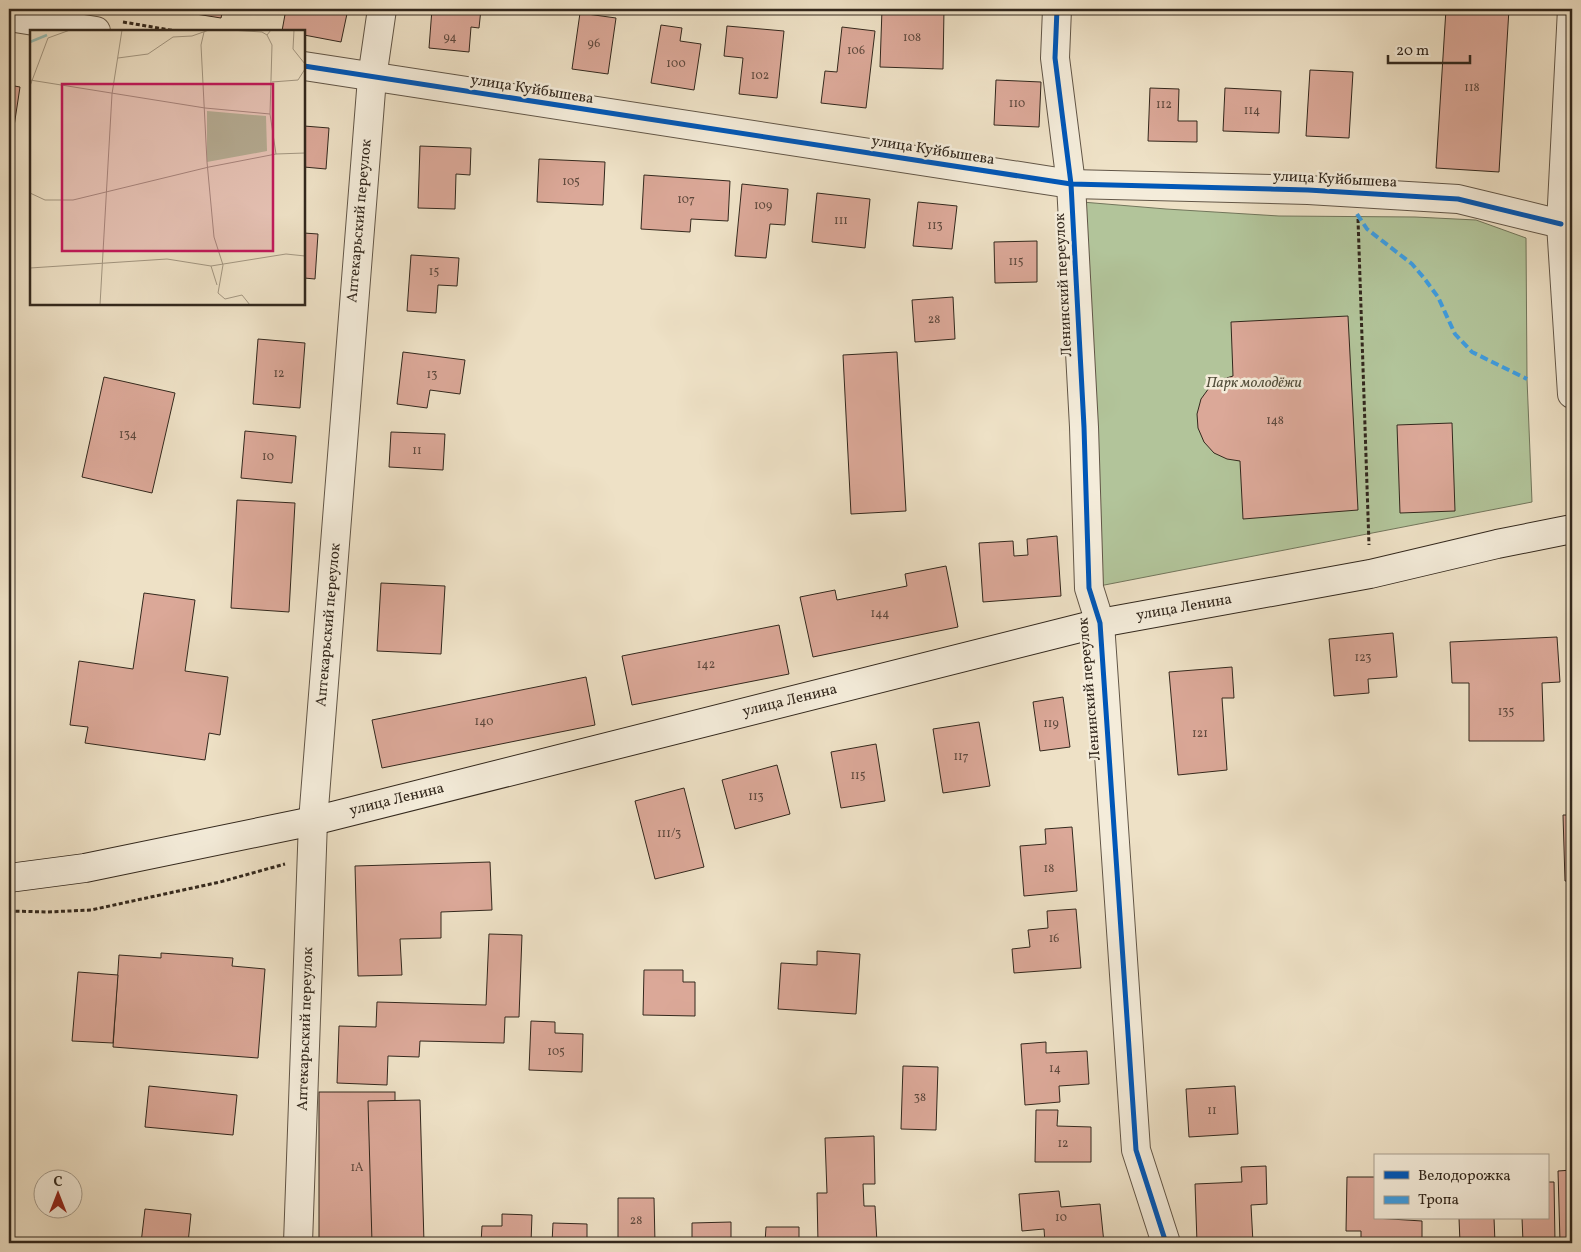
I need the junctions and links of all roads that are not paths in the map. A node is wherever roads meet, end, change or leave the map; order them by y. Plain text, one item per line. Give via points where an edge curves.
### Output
1 (382, 9) edge
2 (1057, 9) edge
3 (1572, 9) edge
4 (9, 17) edge
5 (90, 30) edge
6 (305, 66) edge
7 (372, 78) junction
8 (1071, 184) junction
9 (1561, 224) junction
10 (1572, 394) edge
11 (1572, 529) edge
12 (1100, 623) junction
13 (313, 821) junction
14 (9, 878) edge
15 (298, 1243) edge
16 (1166, 1243) edge

1 - 7 street, Аптекарьский переулок
2 - 8 street, Ленинский переулок via 1055,58
3 - 9 street
4 - 5 street
6 - 7 street, улица Куйбышева
7 - 8 street, улица Куйбышева
7 - 13 street, Аптекарьский переулок
8 - 9 street, улица Куйбышева via 1308,190 1458,199
8 - 12 street, Ленинский переулок via 1089,588
9 - 10 street
11 - 12 street, улица Ленина via 1370,574
12 - 13 street, улица Ленина
12 - 16 street, Ленинский переулок via 1136,1150
13 - 14 street, улица Ленина via 85,868
13 - 15 street, Аптекарьский переулок

